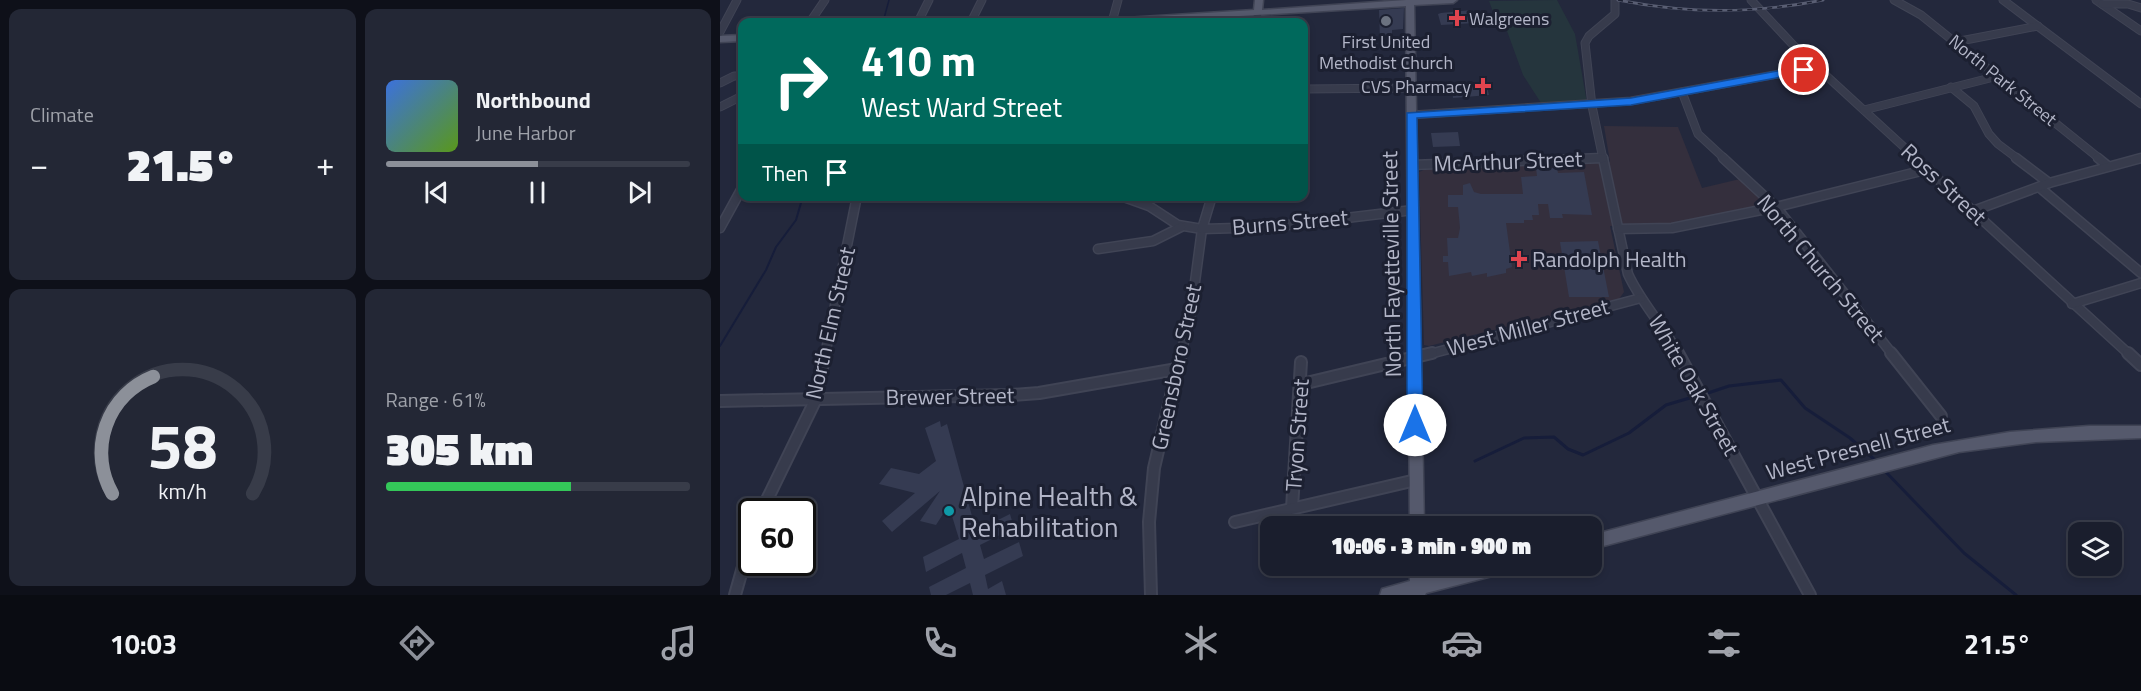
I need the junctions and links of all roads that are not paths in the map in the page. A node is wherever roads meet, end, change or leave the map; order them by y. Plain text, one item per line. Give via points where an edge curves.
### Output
1 (737, 0) edge
2 (825, 0) edge
3 (929, 0) edge
4 (982, 0) edge
5 (1118, 0) edge
6 (1259, 0) edge
7 (1453, 0) edge
8 (1615, 0) edge
9 (1751, 0) edge
10 (1894, 0) edge
11 (2003, 0) edge
12 (1410, 1) edge
13 (2099, 2) edge
14 (2141, 8) edge
15 (1258, 13) junction
16 (813, 18) edge
17 (920, 18) edge
18 (973, 18) edge
19 (1112, 18) edge
20 (1176, 18) edge
21 (1257, 18) edge
22 (2038, 26) junction
23 (2141, 31) edge
24 (720, 32) edge
25 (738, 38) edge
26 (720, 39) edge
27 (1955, 42) junction
28 (1817, 67) junction
29 (738, 76) edge
30 (1998, 76) junction
31 (720, 83) edge
32 (1951, 87) junction
33 (1410, 88) junction
34 (1308, 89) edge
35 (1682, 92) junction
36 (738, 98) edge
37 (2141, 104) edge
38 (1592, 106) junction
39 (720, 107) edge
40 (1864, 110) junction
41 (1411, 115) junction
42 (1604, 158) junction
43 (2141, 158) edge
44 (1412, 165) junction
45 (2108, 166) junction
46 (1929, 169) junction
47 (2049, 183) junction
48 (2039, 187) junction
49 (738, 195) edge
50 (856, 201) edge
51 (1135, 201) edge
52 (1210, 201) edge
53 (1776, 207) junction
54 (1413, 210) junction
55 (1973, 211) junction
56 (1181, 227) junction
57 (720, 228) edge
58 (1202, 229) junction
59 (1618, 229) junction
60 (1098, 249) dead end
61 (2141, 273) edge
62 (2141, 283) edge
63 (1641, 297) junction
64 (2072, 304) junction
65 (1415, 357) junction
66 (1301, 362) dead end
67 (2141, 365) edge
68 (1177, 369) junction
69 (1302, 384) junction
70 (816, 399) junction
71 (720, 401) edge
72 (1941, 416) dead end
73 (2141, 432) edge
74 (1416, 480) junction
75 (1758, 497) junction
76 (768, 498) edge
77 (1292, 508) junction
78 (1417, 516) edge
79 (1235, 522) dead end
80 (1602, 539) edge
81 (740, 576) edge
82 (1467, 576) edge
83 (1418, 591) edge
84 (735, 595) edge
85 (1151, 595) edge
86 (1388, 595) edge
87 (1810, 595) edge

1 - 24 street
2 - 16 street
3 - 17 street
4 - 18 street
5 - 19 street
6 - 15 main road
7 - 12 main road
8 - 38 street, White Oak Street via 1615,14 1585,43
9 - 28 street, Ross Street
10 - 27 street, North Park Street via 1916,11
11 - 22 street
12 - 15 main road
12 - 33 main road, North Fayetteville Street
13 - 14 street
13 - 23 street
15 - 20 main road
15 - 21 street
22 - 27 street
22 - 37 street
25 - 26 main road
27 - 30 street, North Park Street
28 - 35 street
28 - 40 street, Ross Street
29 - 31 street
30 - 32 street
30 - 45 street, North Park Street
32 - 40 street
32 - 47 street via 1974,106 1995,141
33 - 34 street
33 - 41 main road, North Fayetteville Street
35 - 38 street
35 - 53 street, North Church Street via 1698,134
36 - 39 street
38 - 41 street
38 - 42 street, White Oak Street
40 - 46 street, Ross Street
41 - 44 main road, North Fayetteville Street
42 - 44 street, McArthur Street
42 - 59 street, White Oak Street
43 - 45 street
44 - 54 main road, North Fayetteville Street
45 - 47 street
46 - 53 street
46 - 55 street, Ross Street
47 - 48 street
48 - 55 street
48 - 61 street
49 - 57 street
50 - 70 street, North Elm Street
51 - 56 street
52 - 58 street, Greensboro Street
53 - 59 street via 1672,228
53 - 72 street, North Church Street
54 - 58 street, Burns Street via 1271,227
54 - 65 main road, North Fayetteville Street
55 - 64 street, Ross Street
56 - 58 street
56 - 60 street via 1174,234
58 - 68 street, Greensboro Street via 1191,312
59 - 63 street, White Oak Street via 1628,273
62 - 64 street
63 - 65 street, West Miller Street
63 - 75 street, White Oak Street via 1665,329
64 - 67 street, Ross Street
65 - 69 street, West Miller Street
65 - 74 main road, North Fayetteville Street
66 - 69 street, Tryon Street
68 - 70 street, Brewer Street via 1039,393
68 - 85 street, Greensboro Street via 1150,498
69 - 77 street, Tryon Street
70 - 71 street, Brewer Street
70 - 76 street, North Elm Street
73 - 75 main road, West Presnell Street via 1976,442
74 - 77 street
74 - 78 main road, North Fayetteville Street
75 - 80 main road, West Presnell Street
75 - 87 street, White Oak Street
77 - 79 street
81 - 84 street
82 - 83 main road
83 - 86 main road

